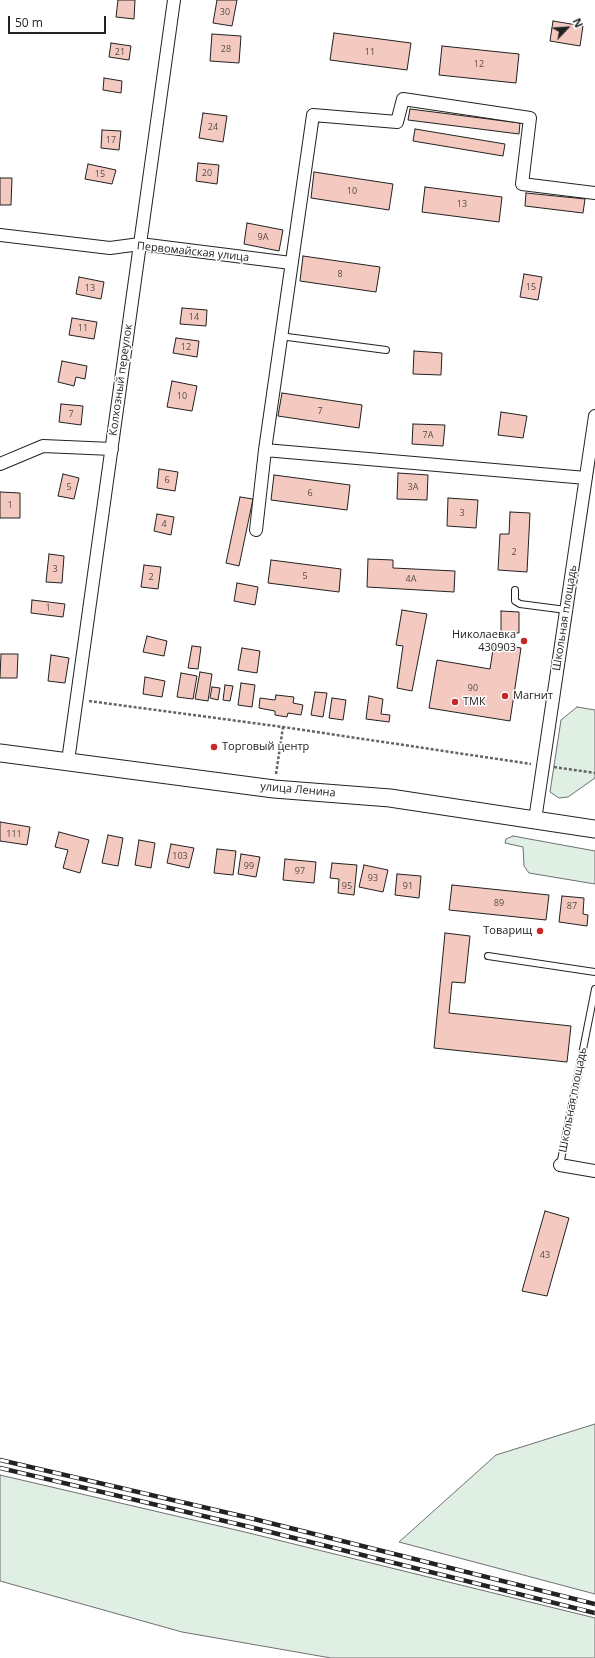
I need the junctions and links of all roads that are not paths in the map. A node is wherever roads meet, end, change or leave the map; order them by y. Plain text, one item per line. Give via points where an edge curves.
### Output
1 (174, 0) edge
2 (595, 193) edge
3 (0, 235) edge
4 (140, 244) junction
5 (291, 263) junction
6 (280, 336) junction
7 (386, 350) dead end
8 (595, 416) edge
9 (112, 449) junction
10 (264, 450) junction
11 (0, 464) edge
12 (586, 478) junction
13 (256, 530) dead end
14 (515, 590) dead end
15 (566, 610) junction
16 (0, 753) edge
17 (68, 761) junction
18 (535, 820) junction
19 (595, 829) edge
20 (488, 956) dead end
21 (595, 972) edge
22 (595, 989) edge
23 (560, 1164) joint
24 (595, 1171) edge

1 - 4 street, Колхозный переулок
2 - 5 street via 522,184 530,118 403,98 397,122 313,115
3 - 4 street, Первомайская улица via 110,248
4 - 5 street, Первомайская улица
4 - 9 street, Колхозный переулок
5 - 6 street
6 - 7 lane
6 - 10 street
8 - 12 street, Школьная площадь
9 - 11 street via 43,446
9 - 17 street, Колхозный переулок
10 - 12 street
10 - 13 street
12 - 15 street, Школьная площадь
14 - 15 lane via 515,601 520,604
15 - 18 street, Школьная площадь
16 - 17 main road, улица Ленина
17 - 18 main road, улица Ленина via 274,789 390,798
18 - 19 main road, улица Ленина
20 - 21 lane
22 - 23 lane, Школьная площадь
23 - 24 street

